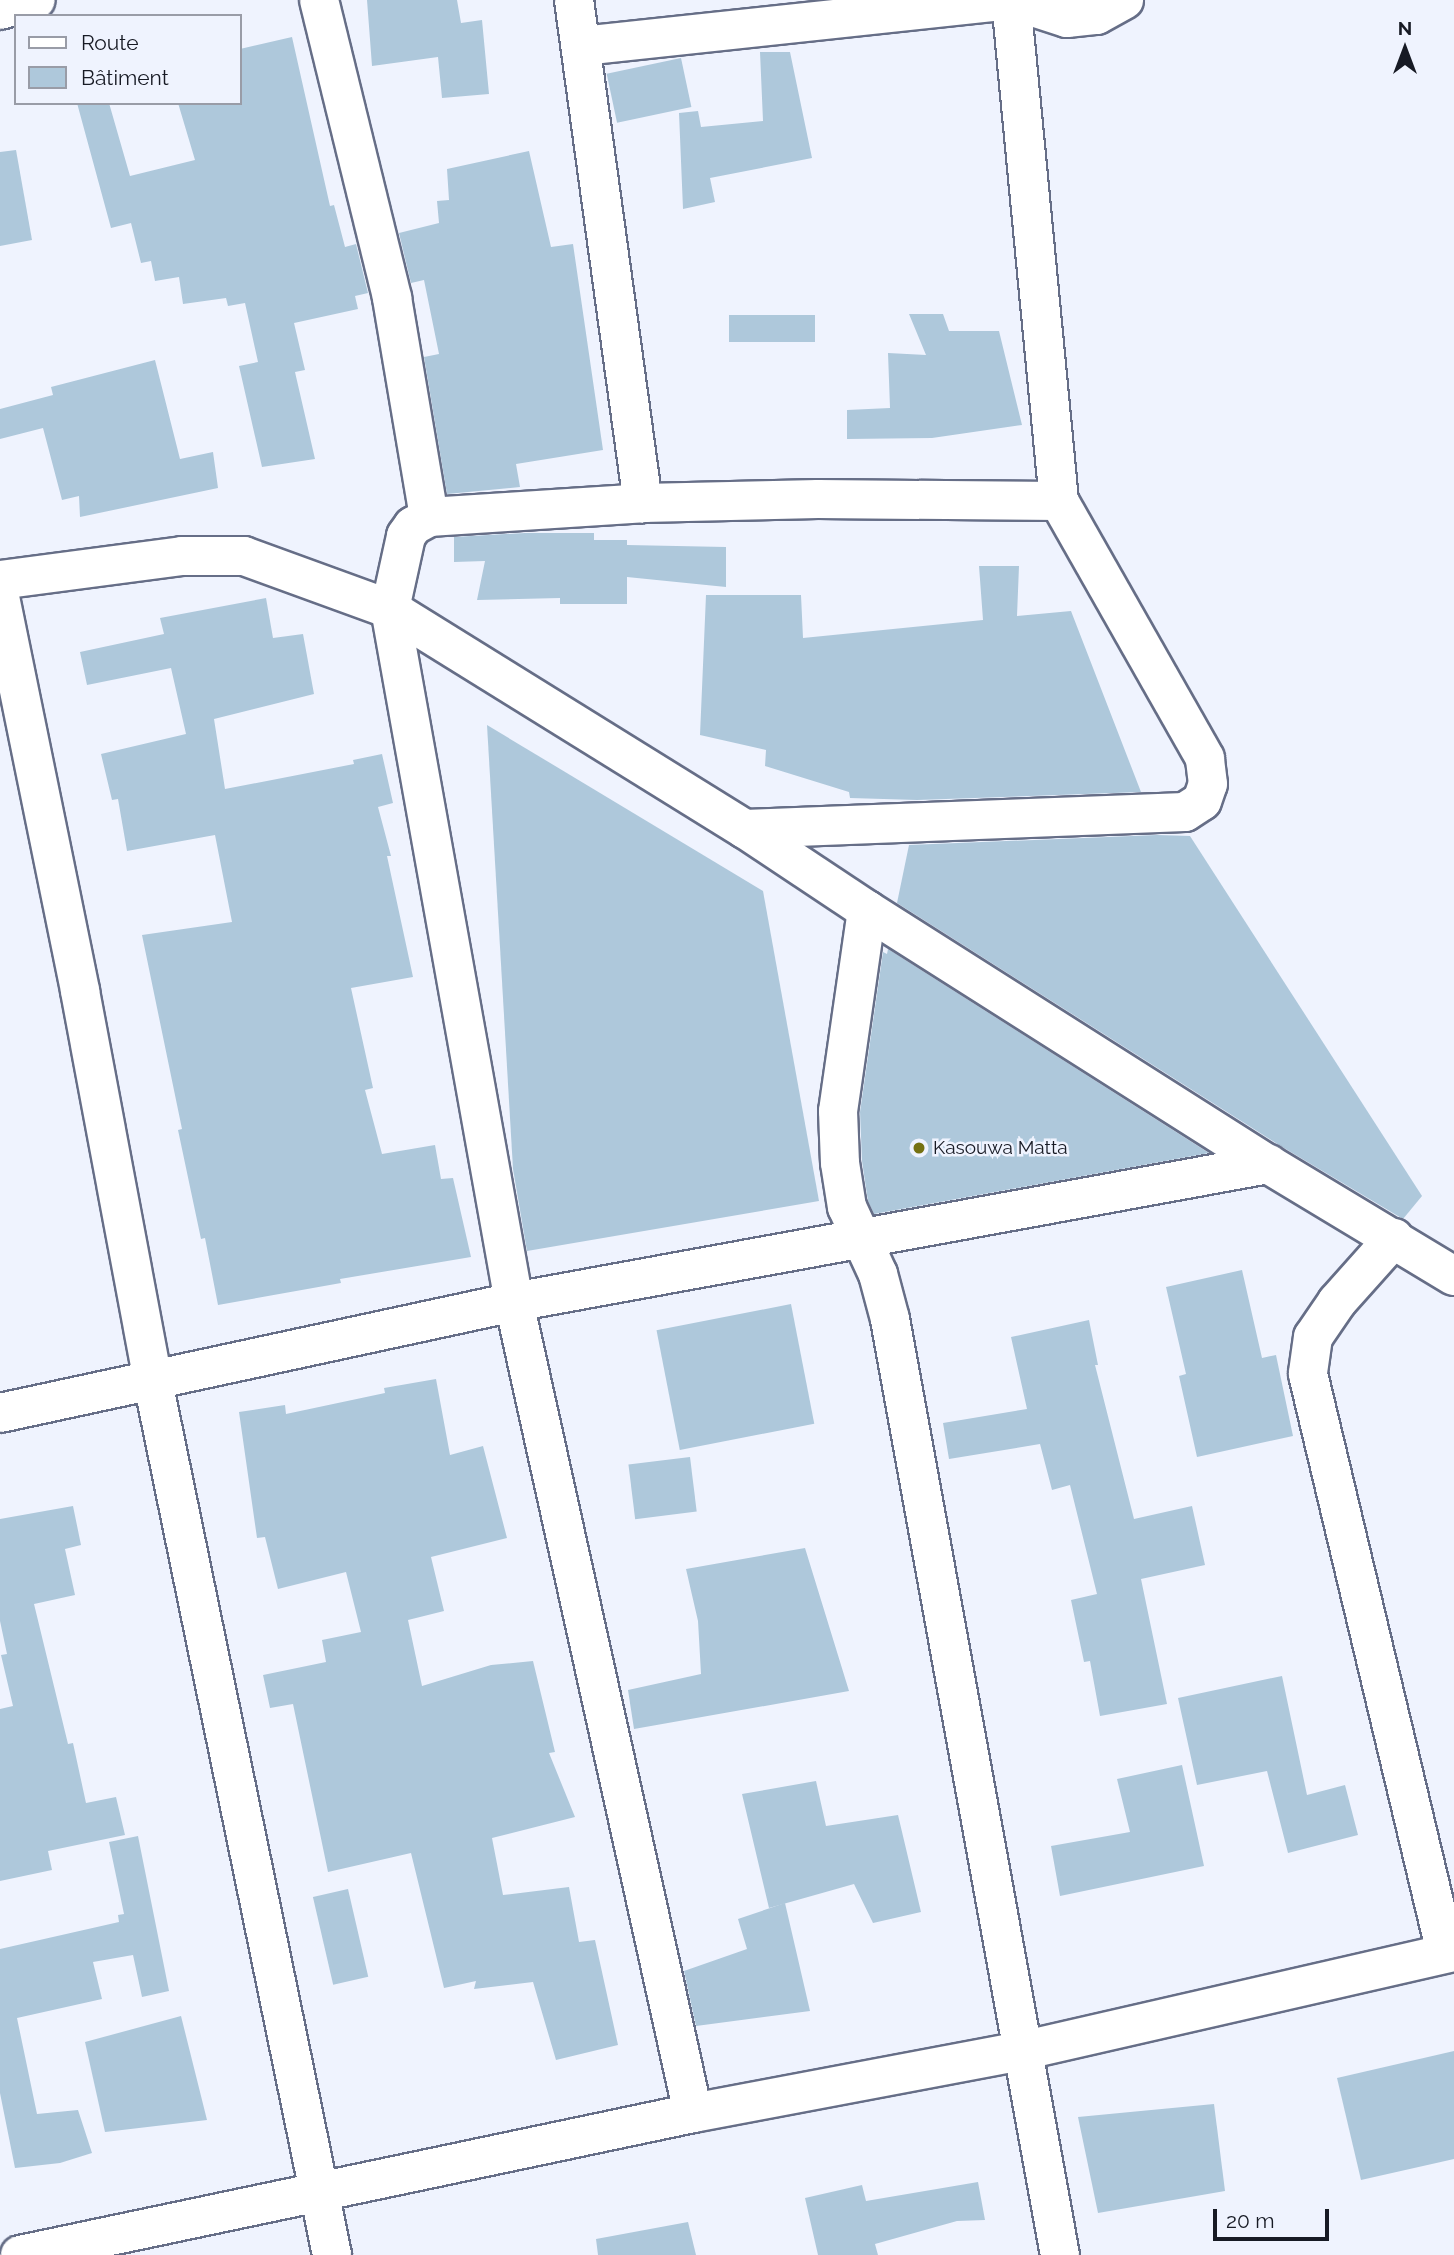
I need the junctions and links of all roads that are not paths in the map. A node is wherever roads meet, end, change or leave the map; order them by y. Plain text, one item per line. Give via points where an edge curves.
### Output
1 (36, 0) edge
2 (318, 0) edge
3 (574, 0) edge
4 (1011, 0) edge
5 (1124, 0) edge
6 (0, 10) edge
7 (582, 46) junction
8 (1059, 501) junction
9 (643, 503) junction
10 (429, 517) junction
11 (0, 580) edge
12 (0, 597) edge
13 (390, 609) junction
14 (745, 829) junction
15 (867, 911) junction
16 (1268, 1164) junction
17 (862, 1236) junction
18 (1394, 1238) junction
19 (1454, 1276) edge
20 (514, 1302) junction
21 (153, 1382) junction
22 (0, 1413) edge
23 (1450, 1952) edge
24 (1021, 2051) junction
25 (693, 2113) junction
26 (319, 2194) junction
27 (20, 2255) edge
28 (332, 2255) edge
29 (1060, 2255) edge

1 - 6 street
2 - 10 street via 392,298
3 - 7 street
4 - 5 street via 1068,18 1097,15
4 - 7 street
4 - 8 street
7 - 9 street
8 - 9 street
8 - 14 street via 1205,758 1208,784 1202,801 1185,812
9 - 10 street
10 - 13 street via 406,536
11 - 13 street via 182,556 244,556
12 - 21 street
13 - 14 street
13 - 20 street
14 - 15 street
15 - 16 street
15 - 17 street via 838,1111 839,1163 847,1206
16 - 17 street
16 - 18 street
17 - 20 street
17 - 24 street via 890,1320
18 - 19 street
18 - 23 street via 1337,1302 1313,1337 1308,1374
20 - 21 street
20 - 25 street
21 - 22 street
21 - 26 street
23 - 24 street
24 - 25 street
24 - 29 street
25 - 26 street
26 - 27 street
26 - 28 street

